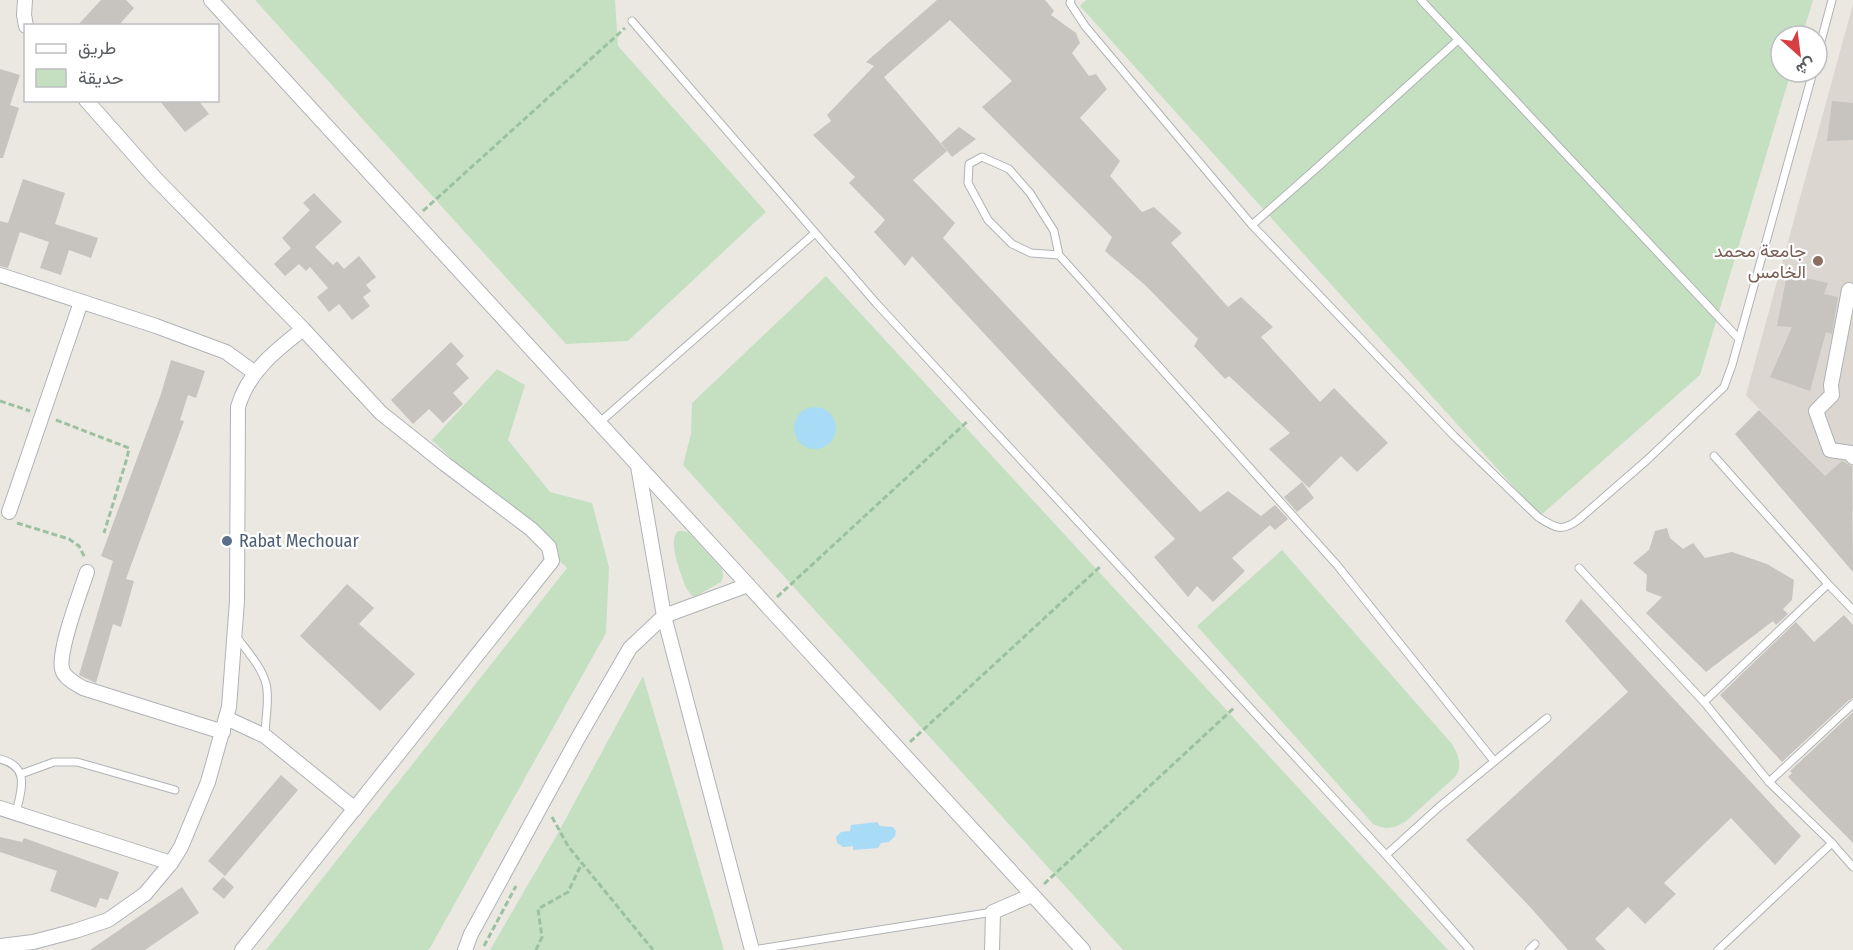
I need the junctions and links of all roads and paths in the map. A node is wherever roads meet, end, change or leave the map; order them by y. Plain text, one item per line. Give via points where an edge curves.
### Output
1 (25, 0) edge
2 (211, 0) edge
3 (1071, 0) edge
4 (1420, 0) edge
5 (1832, 0) edge
6 (632, 21) joint
7 (26, 24) edge
8 (1826, 24) edge
9 (1458, 40) junction
10 (1810, 84) edge
11 (88, 102) edge
12 (413, 220) junction
13 (1252, 225) junction
14 (815, 233) junction
15 (1059, 255) junction
16 (0, 275) edge
17 (1849, 290) dead end
18 (81, 302) junction
19 (303, 329) junction
20 (1739, 339) junction
21 (255, 373) junction
22 (0, 401) edge
23 (976, 413) junction
24 (42, 416) junction
25 (599, 423) junction
26 (1714, 456) dead end
27 (1853, 457) edge
28 (638, 466) junction
29 (13, 517) joint
30 (104, 533) dead end
31 (1110, 557) junction
32 (1579, 568) dead end
33 (87, 572) joint
34 (1828, 584) junction
35 (748, 585) junction
36 (767, 606) junction
37 (1853, 610) edge
38 (664, 616) junction
39 (234, 634) junction
40 (1242, 699) junction
41 (1704, 702) junction
42 (1853, 704) edge
43 (1547, 718) dead end
44 (224, 725) junction
45 (264, 735) junction
46 (900, 751) junction
47 (0, 759) edge
48 (1494, 761) junction
49 (21, 774) junction
50 (1769, 782) junction
51 (175, 790) dead end
52 (0, 808) edge
53 (355, 809) junction
54 (16, 813) junction
55 (552, 817) dead end
56 (1832, 843) junction
57 (1386, 855) junction
58 (171, 863) junction
59 (582, 863) junction
60 (1853, 867) edge
61 (1032, 895) junction
62 (993, 912) junction
63 (471, 933) junction
64 (0, 946) edge
65 (242, 950) edge
66 (455, 950) edge
67 (465, 950) edge
68 (536, 950) edge
69 (653, 950) edge
70 (753, 950) edge
71 (992, 950) edge
72 (1083, 950) edge
73 (1470, 950) edge
74 (1718, 950) edge

1 - 7 street
2 - 12 street
3 - 13 lane via 1085,26
4 - 9 lane
5 - 8 lane
6 - 12 path
6 - 14 lane
9 - 13 lane
9 - 20 lane
10 - 20 lane
11 - 19 street via 155,178
12 - 25 street
13 - 20 lane via 1454,436 1538,517 1554,527 1565,528 1578,520 1724,387
14 - 23 lane
14 - 25 lane
15 - 15 lane via 1031,253 1012,244 988,220 968,183 969,164 982,158 1009,169 1054,231
15 - 48 lane via 1337,565
16 - 18 street
17 - 27 street via 1832,395 1816,411 1830,450 1851,453
18 - 21 street via 226,352
18 - 24 street
19 - 21 street
19 - 53 street via 381,413 531,529 552,555 552,561 533,587
21 - 39 street via 242,394 237,422
22 - 24 path
23 - 31 lane
23 - 36 path
24 - 29 street
24 - 30 path via 129,448
25 - 28 street
26 - 34 lane
28 - 35 street
28 - 38 street
29 - 33 path via 79,546
31 - 40 lane
31 - 46 path
32 - 41 lane
33 - 44 street via 64,647 62,670 66,676 83,688
34 - 37 lane
34 - 41 lane
35 - 36 street
35 - 38 street
36 - 46 street
38 - 63 street via 630,648
38 - 70 street
39 - 44 street via 229,707
39 - 45 lane via 266,683
40 - 57 lane
40 - 61 path
41 - 50 lane
42 - 50 lane
43 - 48 lane
44 - 45 street
44 - 58 street via 208,782
45 - 53 street
46 - 61 street
47 - 49 lane via 16,766
48 - 57 lane
49 - 51 lane via 54,762 77,762
49 - 54 lane
50 - 56 lane
52 - 54 street
53 - 65 street
54 - 58 street
55 - 59 path
56 - 60 lane
56 - 74 lane
57 - 73 lane
58 - 64 street via 145,894 108,920 33,942
59 - 68 path via 568,892 538,909 542,937
59 - 69 path
61 - 62 street
61 - 72 street
62 - 70 lane
62 - 71 street
63 - 66 street
63 - 67 street

